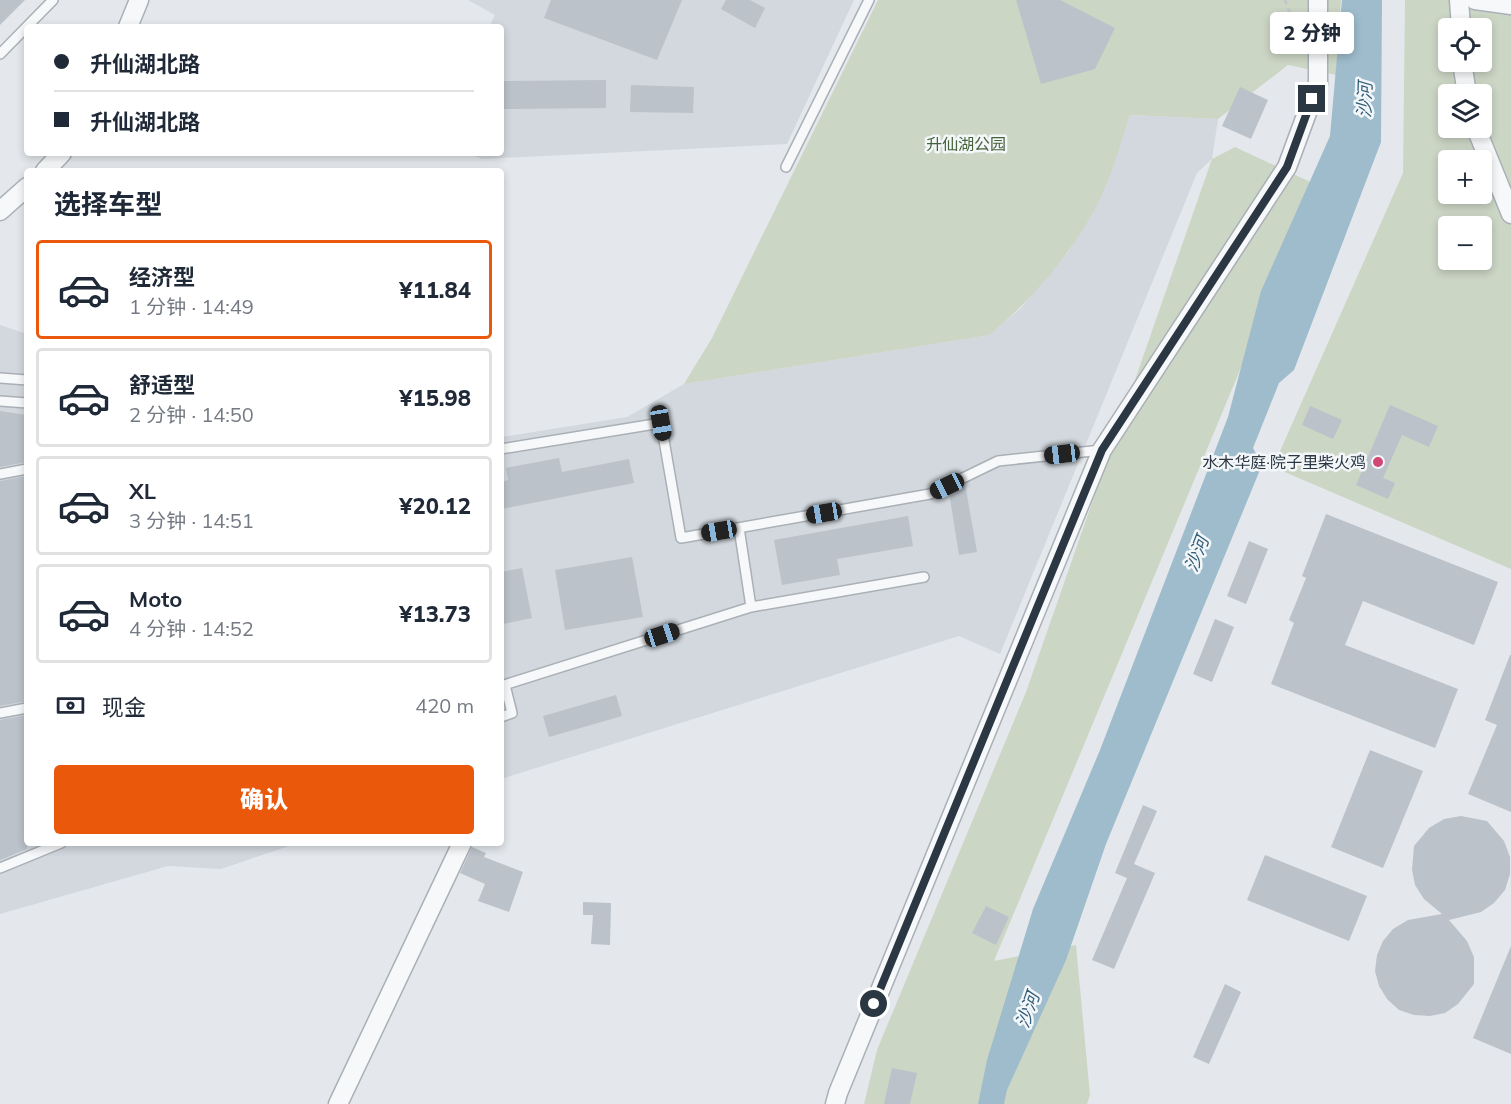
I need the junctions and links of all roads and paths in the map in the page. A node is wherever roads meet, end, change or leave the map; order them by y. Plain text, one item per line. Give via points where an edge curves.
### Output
1 (52, 0) edge
2 (139, 0) edge
3 (869, 0) edge
4 (1318, 0) edge
5 (1459, 0) edge
6 (1475, 0) edge
7 (1511, 5) edge
8 (1460, 18) edge
9 (29, 24) edge
10 (129, 24) edge
11 (24, 29) edge
12 (0, 54) edge
13 (1480, 138) edge
14 (59, 156) edge
15 (786, 167) dead end
16 (48, 168) edge
17 (24, 190) edge
18 (0, 211) edge
19 (1511, 214) edge
20 (0, 378) edge
21 (24, 380) edge
22 (0, 401) edge
23 (24, 403) edge
24 (504, 449) edge
25 (1102, 450) junction
26 (24, 470) edge
27 (0, 474) edge
28 (739, 528) junction
29 (924, 577) dead end
30 (752, 607) junction
31 (504, 686) edge
32 (504, 689) edge
33 (24, 708) edge
34 (0, 712) edge
35 (504, 716) edge
36 (54, 846) edge
37 (461, 846) edge
38 (0, 868) edge
39 (338, 1104) edge
40 (836, 1104) edge

1 - 9 lane
2 - 10 street
3 - 15 lane
4 - 25 street via 1318,83 1287,167
5 - 8 street
6 - 7 street
11 - 12 lane
13 - 19 street
14 - 16 street
17 - 18 street
20 - 21 lane
22 - 23 lane
24 - 28 lane via 661,423 681,538
25 - 28 lane via 998,461 930,494
25 - 40 street
26 - 27 lane
28 - 30 lane
29 - 30 lane
30 - 31 lane
32 - 35 lane via 512,713
33 - 34 lane
36 - 38 lane
37 - 39 street

